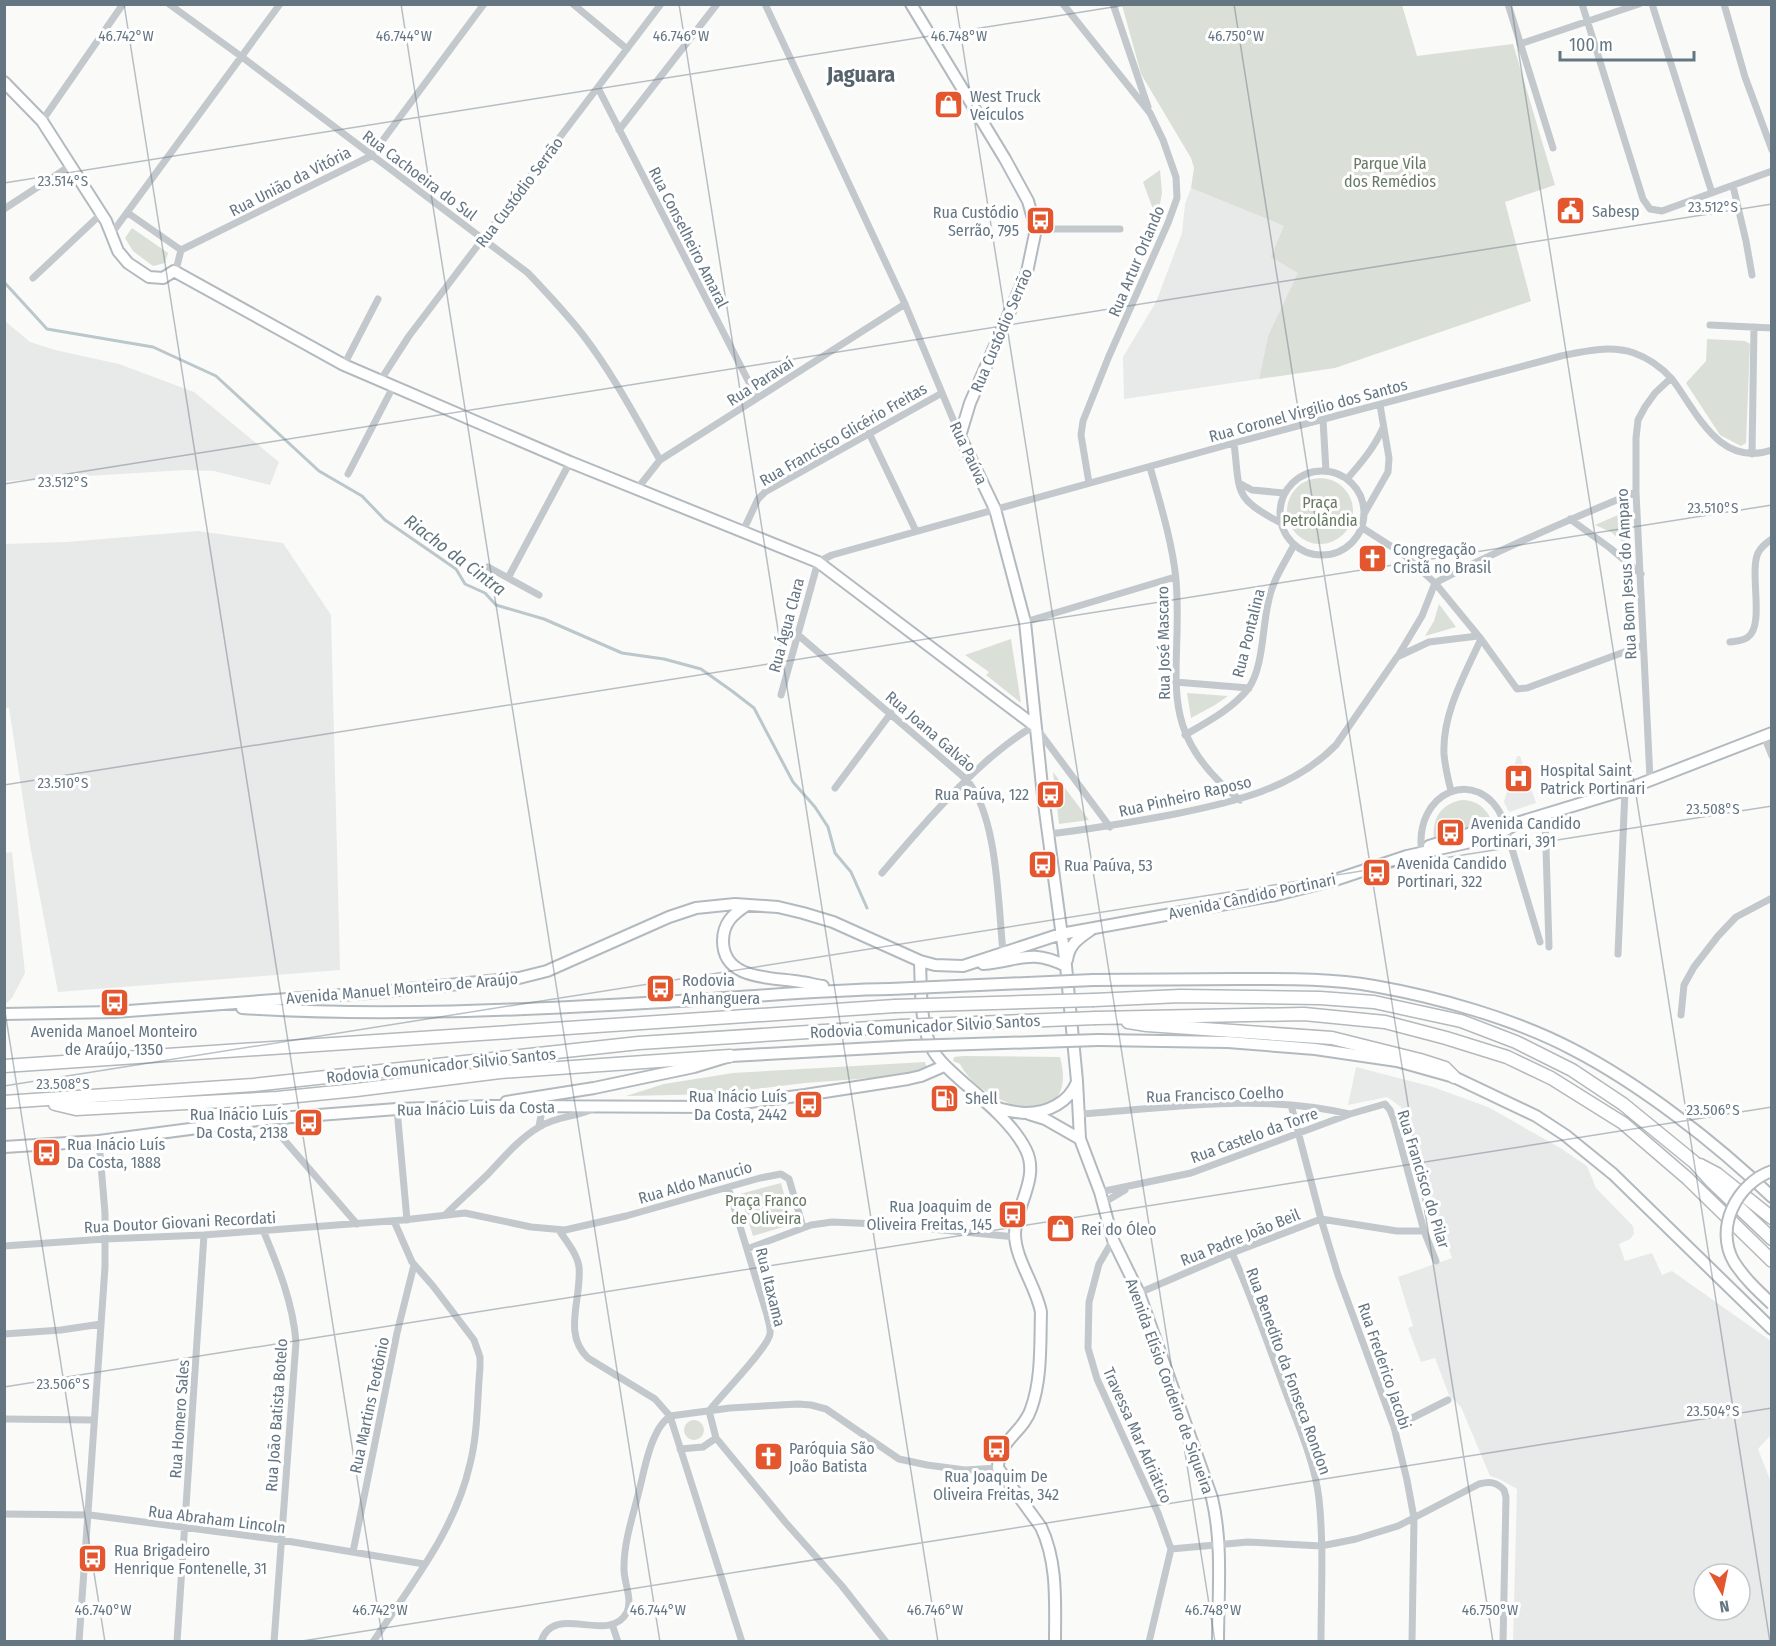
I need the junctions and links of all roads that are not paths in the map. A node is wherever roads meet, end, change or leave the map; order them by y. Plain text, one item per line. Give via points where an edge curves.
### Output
1 (123, 4) edge
2 (169, 4) edge
3 (280, 4) edge
4 (484, 4) edge
5 (573, 4) edge
6 (661, 4) edge
7 (717, 4) edge
8 (765, 4) edge
9 (911, 4) edge
10 (1063, 4) edge
11 (1113, 4) edge
12 (1508, 4) edge
13 (1582, 4) edge
14 (1639, 4) edge
15 (1652, 4) edge
16 (1724, 4) edge
17 (1588, 22) junction
18 (1520, 44) junction
19 (627, 49) junction
20 (242, 57) junction
21 (4, 82) edge
22 (598, 87) junction
23 (1150, 113) junction
24 (42, 121) junction
25 (619, 130) junction
26 (1553, 148) dead end
27 (1772, 150) edge
28 (371, 156) junction
29 (70, 165) junction
30 (1772, 171) edge
31 (1733, 186) junction
32 (1712, 192) junction
33 (4, 209) edge
34 (128, 213) junction
35 (101, 214) junction
36 (1036, 229) junction
37 (1120, 229) dead end
38 (112, 233) junction
39 (482, 239) junction
40 (181, 250) junction
41 (174, 271) junction
42 (1752, 276) dead end
43 (33, 278) dead end
44 (378, 298) dead end
45 (905, 304) junction
46 (1710, 325) dead end
47 (1754, 327) junction
48 (1772, 328) edge
49 (344, 366) junction
50 (1671, 378) junction
51 (380, 381) junction
52 (393, 387) junction
53 (942, 393) junction
54 (757, 398) junction
55 (1380, 405) junction
56 (1323, 420) junction
57 (1383, 428) junction
58 (869, 433) junction
59 (960, 436) junction
60 (1234, 442) junction
61 (1772, 450) edge
62 (1752, 454) junction
63 (660, 460) junction
64 (570, 462) junction
65 (1150, 467) junction
66 (1326, 471) junction
67 (348, 474) dead end
68 (1347, 479) junction
69 (1089, 483) junction
70 (1239, 483) junction
71 (637, 489) junction
72 (1636, 492) junction
73 (1284, 493) junction
74 (995, 509) junction
75 (1364, 514) junction
76 (1570, 519) junction
77 (1281, 523) junction
78 (1361, 527) junction
79 (743, 531) junction
80 (916, 531) junction
81 (1772, 540) edge
82 (1294, 545) junction
83 (818, 562) junction
84 (488, 567) dead end
85 (1641, 574) junction
86 (1175, 577) junction
87 (508, 578) junction
88 (1435, 583) junction
89 (539, 595) dead end
90 (1026, 622) junction
91 (797, 634) junction
92 (1480, 638) junction
93 (1730, 642) dead end
94 (1642, 645) junction
95 (1397, 657) junction
96 (1175, 682) junction
97 (1249, 688) junction
98 (781, 695) dead end
99 (891, 714) junction
100 (1035, 726) junction
101 (1185, 735) junction
102 (1768, 735) edge
103 (1772, 756) edge
104 (966, 778) junction
105 (1650, 779) junction
106 (835, 788) dead end
107 (1624, 790) junction
108 (1451, 791) junction
109 (1240, 800) junction
110 (1545, 815) junction
111 (1110, 827) junction
112 (1505, 827) junction
113 (1049, 834) junction
114 (1421, 851) junction
115 (882, 873) dead end
116 (1772, 898) edge
117 (748, 905) junction
118 (1094, 928) junction
119 (1062, 934) junction
120 (1540, 942) dead end
121 (1550, 947) dead end
122 (1003, 952) junction
123 (1618, 954) dead end
124 (920, 961) junction
125 (971, 963) junction
126 (1066, 966) junction
127 (837, 990) junction
128 (203, 1005) junction
129 (4, 1014) edge
130 (1681, 1016) dead end
131 (1098, 1018) junction
132 (730, 1056) junction
133 (4, 1060) edge
134 (57, 1062) junction
135 (4, 1066) edge
136 (944, 1066) junction
137 (1454, 1077) junction
138 (1077, 1082) junction
139 (39, 1101) junction
140 (4, 1102) edge
141 (1291, 1105) junction
142 (1386, 1105) joint
143 (490, 1106) junction
144 (543, 1106) junction
145 (992, 1107) junction
146 (596, 1108) junction
147 (397, 1109) junction
148 (1027, 1113) junction
149 (1080, 1114) junction
150 (1350, 1114) junction
151 (287, 1117) junction
152 (266, 1119) junction
153 (539, 1126) junction
154 (1298, 1133) junction
155 (1080, 1139) junction
156 (99, 1141) junction
157 (285, 1142) junction
158 (4, 1147) edge
159 (1694, 1162) junction
160 (1772, 1171) edge
161 (728, 1187) junction
162 (1772, 1197) edge
163 (1102, 1198) junction
164 (445, 1215) junction
165 (1772, 1218) edge
166 (1321, 1219) junction
167 (407, 1220) junction
168 (394, 1221) junction
169 (357, 1224) junction
170 (803, 1227) junction
171 (263, 1230) junction
172 (558, 1230) junction
173 (1424, 1230) junction
174 (204, 1235) junction
175 (1016, 1238) junction
176 (105, 1239) junction
177 (1772, 1239) edge
178 (1113, 1240) junction
179 (4, 1246) edge
180 (747, 1249) junction
181 (1232, 1253) junction
182 (1436, 1261) dead end
183 (1772, 1261) edge
184 (414, 1265) junction
185 (1139, 1293) junction
186 (1772, 1304) edge
187 (101, 1324) junction
188 (1772, 1329) edge
189 (4, 1334) edge
190 (1448, 1400) dead end
191 (709, 1411) junction
192 (670, 1416) junction
193 (4, 1419) edge
194 (94, 1420) junction
195 (1394, 1427) junction
196 (716, 1438) junction
197 (680, 1449) junction
198 (998, 1468) junction
199 (4, 1514) edge
200 (90, 1515) junction
201 (1414, 1518) junction
202 (185, 1527) junction
203 (281, 1540) junction
204 (1217, 1544) junction
205 (1321, 1546) junction
206 (1171, 1550) junction
207 (353, 1552) junction
208 (424, 1564) junction
209 (613, 1627) junction
210 (79, 1641) edge
211 (177, 1641) edge
212 (274, 1641) edge
213 (373, 1641) edge
214 (541, 1641) edge
215 (618, 1641) edge
216 (742, 1641) edge
217 (886, 1641) edge
218 (1055, 1641) edge
219 (1149, 1641) edge
220 (1218, 1641) edge
221 (1321, 1641) edge
222 (1412, 1641) edge
223 (1503, 1641) edge

1 - 24 street
2 - 20 street, Rua Cachoeira do Sul
3 - 20 street
4 - 28 street, Rua União da Vitória
5 - 19 street
6 - 19 street, Rua Custódio Serrão
7 - 25 street
8 - 45 street, Rua Paúva
9 - 36 main road, Rua Custódio Serrão via 1005,159 1028,201
10 - 23 street, Rua Artur Orlando
11 - 23 street
12 - 18 street
13 - 17 street
14 - 17 street
15 - 32 street
16 - 27 street
17 - 18 street
17 - 32 street via 1646,206 1662,211
18 - 26 street
19 - 22 street, Rua Custódio Serrão
20 - 28 street, Rua Cachoeira do Sul
20 - 34 street
21 - 24 main road
22 - 25 street, Rua Conselheiro Amaral
22 - 39 street, Rua Custódio Serrão
23 - 69 street, Rua Artur Orlando via 1172,160 1177,198 1083,421 1081,435
24 - 29 main road
25 - 54 street, Rua Conselheiro Amaral
28 - 39 street, Rua Cachoeira do Sul
28 - 40 street, Rua União da Vitória
29 - 33 street
29 - 35 main road
30 - 31 street
31 - 32 street
31 - 42 street
34 - 38 street
34 - 40 street
35 - 38 main road
35 - 43 street
36 - 37 street
36 - 59 main road, Rua Custódio Serrão via 1027,272 970,403
38 - 41 main road via 118,251 128,263 149,277 163,278
39 - 51 street, Rua Custódio Serrão
39 - 63 street, Rua Cachoeira do Sul via 528,273 584,336
40 - 41 street
41 - 49 main road
44 - 49 street
45 - 53 street, Rua Paúva
45 - 54 street, Rua Paravaí
46 - 47 street
47 - 48 street
47 - 62 street
49 - 51 main road
50 - 55 street, Rua Coronel Virgilio dos Santos via 1634,353 1591,350
50 - 62 street, Rua Coronel Virgilio dos Santos via 1713,436 1726,446
50 - 72 street, Rua Bom Jesus do Amparo via 1655,393 1638,420
51 - 52 main road
52 - 64 main road
52 - 67 street
53 - 58 street, Rua Francisco Glicério Freitas
53 - 59 street, Rua Paúva
54 - 63 street, Rua Paravaí
55 - 56 street, Rua Coronel Virgilio dos Santos
55 - 57 street
56 - 60 street, Rua Coronel Virgilio dos Santos
56 - 66 street
57 - 68 street
57 - 75 street via 1388,472
58 - 79 street, Rua Francisco Glicério Freitas via 765,492
58 - 80 street
59 - 74 main road, Rua Paúva
60 - 65 street, Rua Coronel Virgilio dos Santos
60 - 70 street
61 - 62 street
63 - 71 street, Rua Paravaí
64 - 71 main road
64 - 87 street
65 - 69 street, Rua Coronel Virgilio dos Santos
65 - 86 street, Rua José Mascaro via 1172,550
66 - 68 street
66 - 73 street via 1302,476
68 - 75 street via 1362,501
69 - 74 street, Rua Coronel Virgilio dos Santos
70 - 73 street via 1252,490
70 - 77 street via 1249,506
71 - 79 main road
72 - 76 street
72 - 85 street, Rua Bom Jesus do Amparo
73 - 77 street
74 - 80 street, Rua Coronel Virgilio dos Santos
74 - 90 main road, Rua Paúva
75 - 78 street
76 - 85 street
76 - 88 street
77 - 82 street
78 - 82 street via 1345,548 1332,553 1312,553
78 - 88 street via 1403,554
79 - 83 main road
80 - 83 street, Rua Coronel Virgilio dos Santos via 851,548
81 - 93 street via 1763,546 1755,562 1753,631 1747,639
82 - 97 street, Rua Pontalina via 1269,598 1258,665
83 - 91 street, Rua Água Clara
83 - 100 main road
84 - 87 street
85 - 94 street, Rua Bom Jesus do Amparo
86 - 90 street
86 - 96 street, Rua José Mascaro
87 - 89 street
88 - 92 street
88 - 95 street, Rua Pinheiro Raposo via 1422,616
90 - 100 main road, Rua Paúva
91 - 98 street, Rua Água Clara
91 - 99 street, Rua Joana Galvão
92 - 94 street via 1520,690
92 - 95 street via 1429,642
92 - 108 street via 1448,722 1444,754
94 - 105 street, Rua Bom Jesus do Amparo
95 - 109 street, Rua Pinheiro Raposo via 1324,757 1292,779
96 - 97 street
96 - 101 street, Rua José Mascaro
97 - 101 street, Rua Pontalina via 1233,705
99 - 104 street, Rua Joana Galvão
99 - 106 street
100 - 104 street via 1020,733
100 - 111 street
100 - 113 main road, Rua Paúva
101 - 109 street, Rua José Mascaro via 1206,770
102 - 103 street
102 - 105 main road, Avenida Cândido Portinari
104 - 115 street
104 - 122 street, Rua Joana Galvão via 975,788 988,824
105 - 107 main road, Avenida Cândido Portinari
107 - 110 main road, Avenida Cândido Portinari
107 - 123 street
108 - 112 street via 1483,795 1499,811
108 - 114 street via 1427,811
109 - 111 street, Rua Pinheiro Raposo
110 - 112 main road, Avenida Cândido Portinari
110 - 121 street
111 - 113 street, Rua Pinheiro Raposo
112 - 114 main road, Avenida Cândido Portinari
112 - 120 street
113 - 119 main road, Rua Paúva
114 - 118 main road, Avenida Cândido Portinari via 1276,895
116 - 130 street via 1736,917 1694,967 1682,991
117 - 124 main road, Avenida Manuel Monteiro de Araújo via 778,907 833,922
117 - 127 main road via 732,916 723,933 724,952 734,966 749,974
117 - 128 main road, Avenida Manuel Monteiro de Araújo via 723,904 687,911 528,977
118 - 119 main road, Avenida Cândido Portinari
118 - 126 main road, Avenida Cândido Portinari via 1070,948
119 - 122 main road, Avenida Cândido Portinari
119 - 126 main road, Rua Paúva
122 - 125 main road, Avenida Cândido Portinari
124 - 125 main road, Avenida Cândido Portinari via 948,966
124 - 136 main road via 926,1033
125 - 126 main road, Avenida Cândido Portinari via 1037,955
126 - 138 main road, Avenida Elísio Cordeiro de Siqueira
127 - 128 main road via 495,1011 294,1010
127 - 162 main road, bridge via 1093,980 1306,979 1373,985 1454,1004 1570,1048 1658,1103
128 - 129 main road, Avenida Manuel Monteiro de Araújo via 115,1012
131 - 137 highway via 1332,1038 1420,1060 1445,1068
131 - 139 highway, Rodovia Comunicador Silvio Santos, bridge via 639,1043 276,1082
131 - 183 highway, Rodovia Comunicador Silvio Santos via 1304,1014 1385,1022 1507,1057 1551,1078 1623,1123 1687,1178
132 - 137 main road, bridge via 1098,1040 1228,1042 1397,1061
132 - 139 highway via 500,1072 278,1098 76,1109
132 - 143 main road via 682,1070
133 - 134 highway
134 - 135 highway, Rodovia Comunicador Silvio Santos
134 - 159 highway, Rodovia Comunicador Silvio Santos, bridge via 895,1006 1180,996 1320,998 1374,1002 1461,1021 1516,1042 1623,1104
136 - 145 main road
136 - 146 main road, Rua Inácio Luis da Costa via 908,1079 712,1107
137 - 188 main road via 1565,1134 1613,1174
138 - 148 main road via 1067,1099 1053,1108
138 - 149 main road, Avenida Elísio Cordeiro de Siqueira
139 - 140 highway, Rodovia Comunicador Silvio Santos
141 - 149 street, Rua Francisco Coelho
141 - 150 street, Rua Francisco Coelho
141 - 154 street, Rua Frederico Jacobi
142 - 150 street, Rua Castelo da Torre
142 - 173 street, Rua Francisco do Pilar via 1394,1120
143 - 144 main road, Rua Inácio Luis da Costa
143 - 147 main road, Rua Inácio Luis da Costa
144 - 146 main road, Rua Inácio Luis da Costa
144 - 153 street
145 - 148 main road
145 - 175 main road via 1023,1144 1030,1161
146 - 153 street
147 - 151 main road, Rua Inácio Luis da Costa
147 - 167 street
148 - 155 main road
149 - 155 main road, Avenida Elísio Cordeiro de Siqueira
150 - 154 street, Rua Castelo da Torre
151 - 152 main road, Rua Inácio Luis da Costa
151 - 157 street via 283,1126
152 - 156 main road, Rua Inácio Luis da Costa
152 - 157 street
153 - 164 street
154 - 163 street, Rua Castelo da Torre via 1191,1173
154 - 166 street, Rua Frederico Jacobi
155 - 163 main road, Avenida Elísio Cordeiro de Siqueira
156 - 158 main road, Rua Inácio Luis da Costa
156 - 176 street
157 - 169 street
159 - 165 highway via 1717,1174
159 - 177 highway, Rodovia Comunicador Silvio Santos
160 - 186 main road, bridge via 1741,1192 1726,1231 1733,1261
161 - 170 street, Rua Aldo Manucio via 785,1175
161 - 172 street, Rua Aldo Manucio via 626,1216
161 - 180 street, Rua Itaxama
163 - 178 main road, Avenida Elísio Cordeiro de Siqueira
164 - 167 street, Rua Doutor Giovani Recordati
164 - 172 street, Rua Aldo Manucio via 471,1214
166 - 173 street, Rua Padre João Beil via 1397,1231
166 - 181 street, Rua Padre João Beil
166 - 195 street, Rua Frederico Jacobi
167 - 168 street, Rua Doutor Giovani Recordati
168 - 169 street, Rua Doutor Giovani Recordati
168 - 184 street
169 - 171 street, Rua Doutor Giovani Recordati
170 - 175 street via 860,1223
170 - 180 street
171 - 174 street, Rua Doutor Giovani Recordati
171 - 203 street, Rua João Batista Botelo via 290,1303 296,1342
172 - 192 street via 573,1250 579,1267 575,1323 579,1350 655,1399
173 - 182 street, Rua Francisco do Pilar
174 - 176 street, Rua Doutor Giovani Recordati
174 - 202 street, Rua Homero Sales
175 - 198 main road via 1039,1300 1040,1346 1036,1395 1030,1412 1002,1449
176 - 179 street, Rua Doutor Giovani Recordati
176 - 187 street
178 - 185 main road, Avenida Elísio Cordeiro de Siqueira
178 - 206 street, Travessa Mar Adriático via 1099,1264 1089,1302 1091,1361
180 - 191 street, Rua Itaxama via 767,1315 769,1336
181 - 185 street, Rua Padre João Beil
181 - 205 street, Rua Benedito da Fonseca Rondon via 1310,1461 1319,1498
184 - 207 street, Rua Martins Teotônio
184 - 208 street via 466,1327 480,1357 470,1465 439,1543
185 - 204 main road, Avenida Elísio Cordeiro de Siqueira via 1212,1498
187 - 189 street
187 - 194 street
190 - 195 street
191 - 192 street
191 - 196 street
191 - 198 street via 817,1406 899,1459 965,1470
192 - 197 street
192 - 209 street via 656,1433 649,1452 625,1547 627,1612
193 - 194 street
194 - 200 street
195 - 201 street, Rua Frederico Jacobi
196 - 197 street via 703,1447
196 - 217 street
197 - 216 street
198 - 218 main road via 1046,1537 1055,1586
199 - 200 street, Rua Abraham Lincoln
200 - 202 street, Rua Abraham Lincoln
200 - 210 street
201 - 205 street via 1374,1535
201 - 222 street, Rua Frederico Jacobi
201 - 223 street via 1479,1484 1486,1482 1504,1490
202 - 203 street, Rua Abraham Lincoln
202 - 211 street, Rua Homero Sales
203 - 207 street, Rua Abraham Lincoln
203 - 212 street, Rua João Batista Botelo
204 - 205 street
204 - 206 street
204 - 220 main road, Avenida Elísio Cordeiro de Siqueira
205 - 221 street, Rua Benedito da Fonseca Rondon
206 - 219 street
207 - 208 street, Rua Abraham Lincoln
208 - 213 street
209 - 214 street via 557,1625
209 - 215 street

